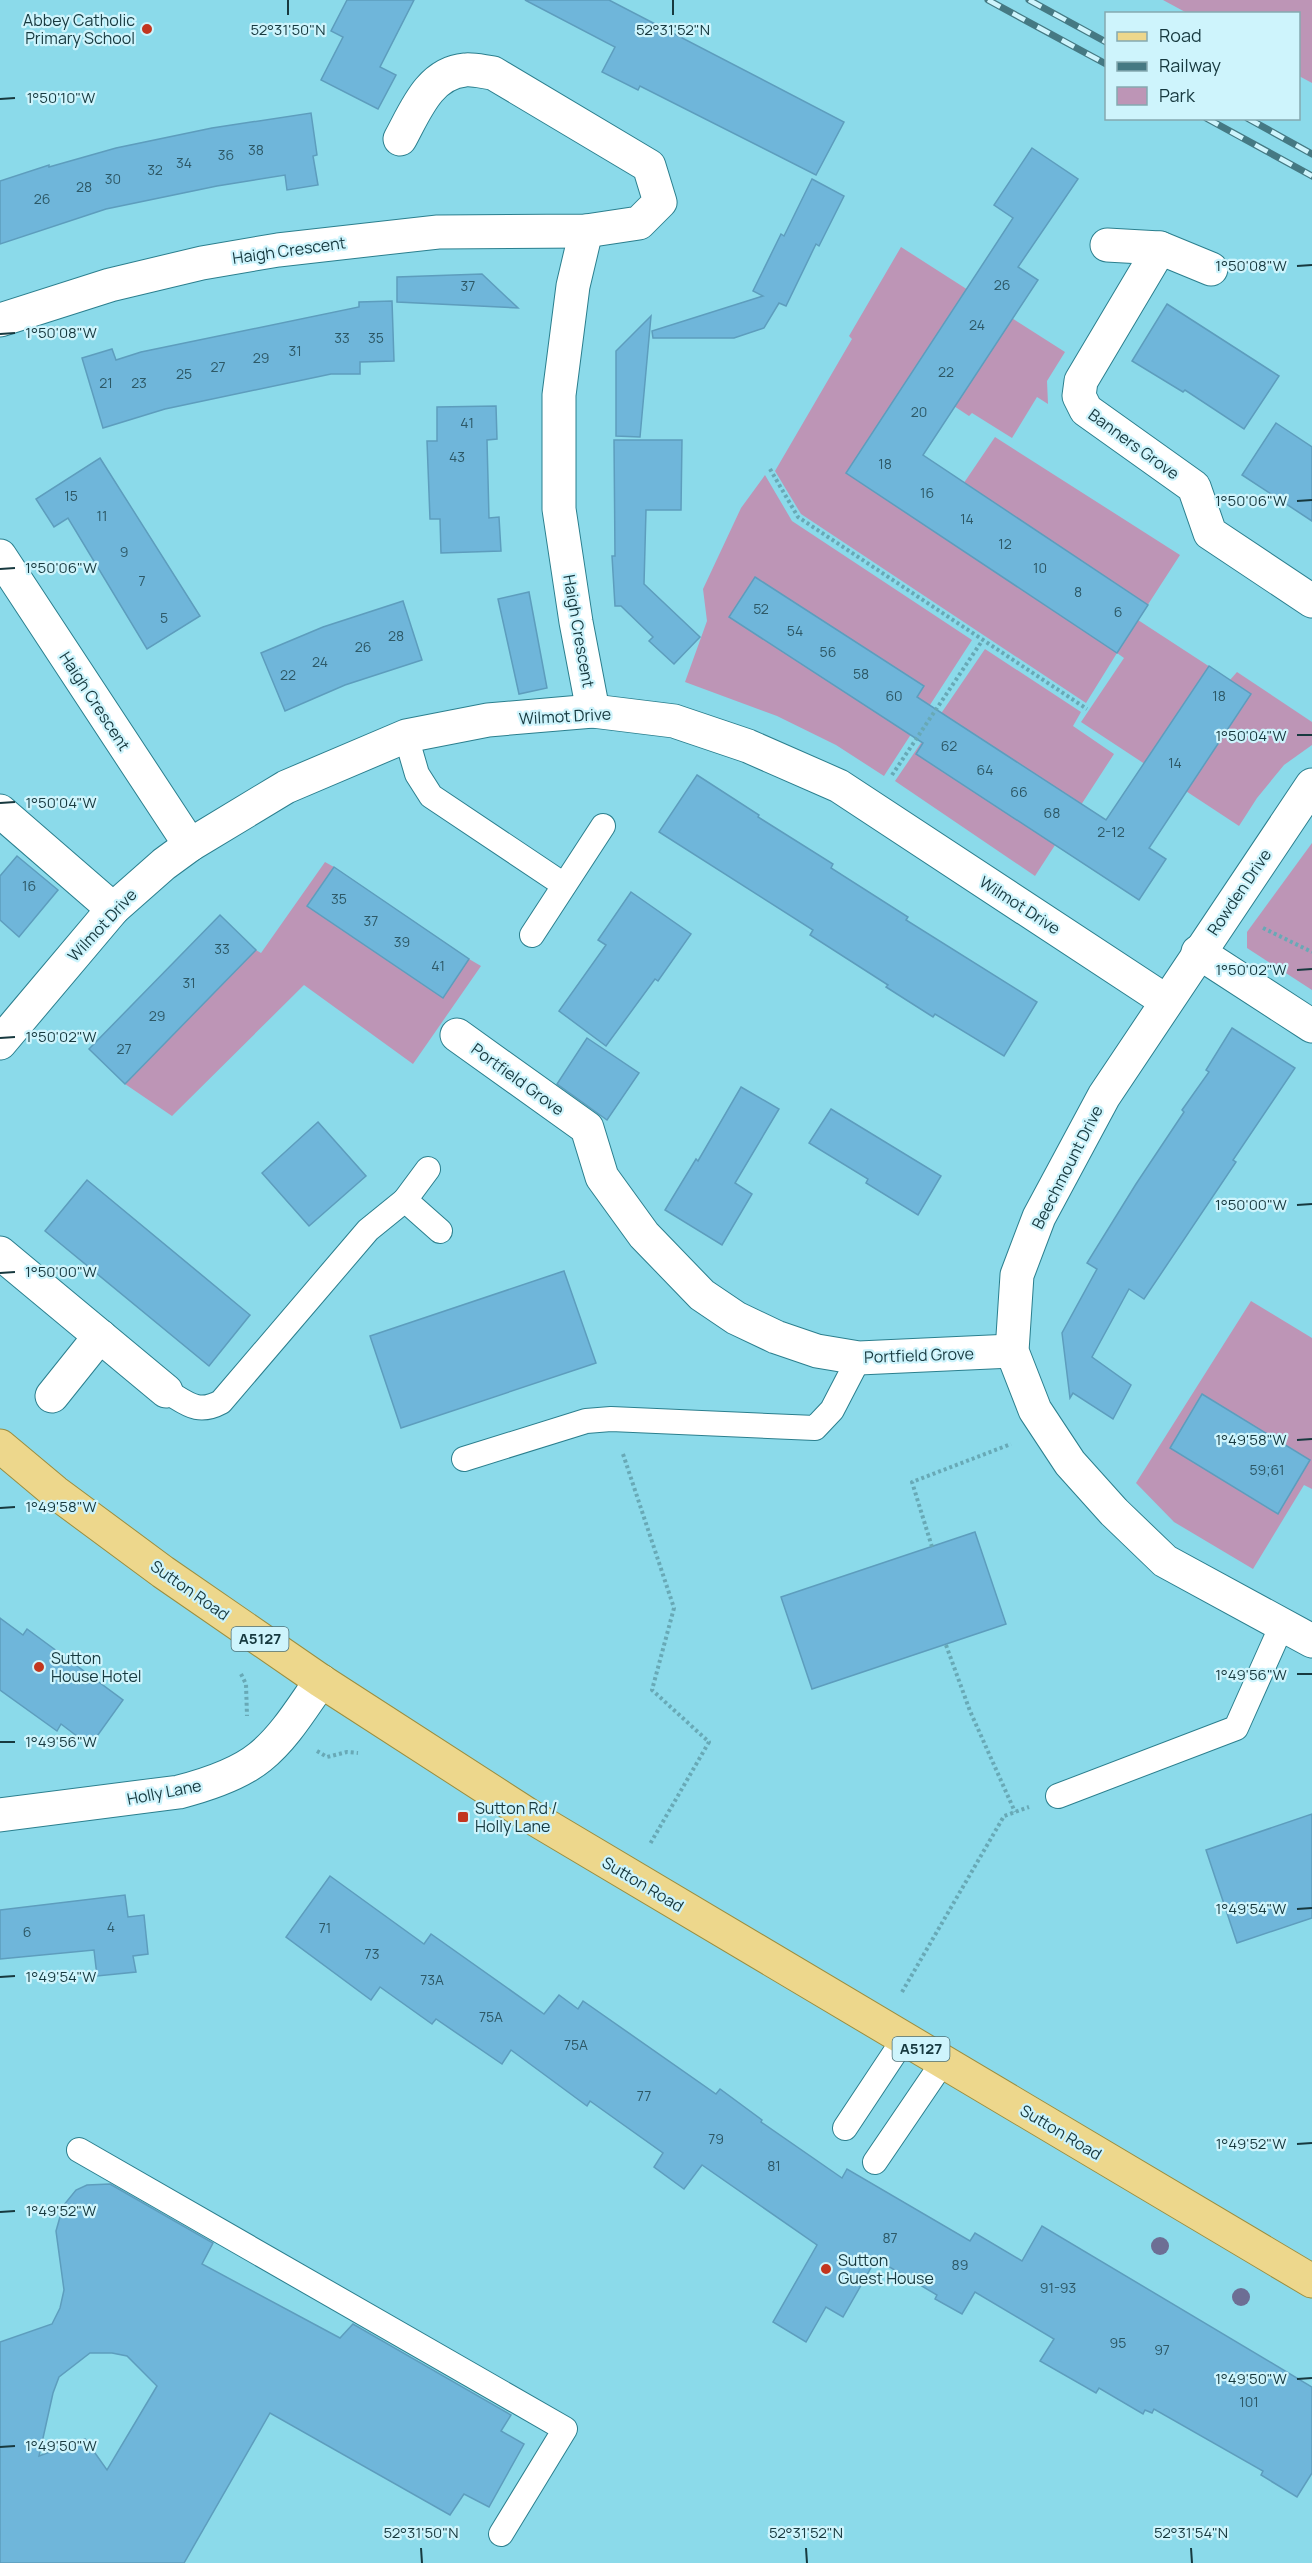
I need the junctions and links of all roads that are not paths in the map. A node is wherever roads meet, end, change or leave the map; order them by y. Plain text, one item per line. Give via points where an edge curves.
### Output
1 (400, 139) dead end
2 (586, 231) junction
3 (1107, 245) dead end
4 (1160, 248) junction
5 (1210, 269) dead end
6 (0, 320) edge
7 (0, 556) edge
8 (1312, 601) edge
9 (593, 711) junction
10 (406, 736) junction
11 (1312, 785) edge
12 (0, 811) edge
13 (603, 826) dead end
14 (190, 845) junction
15 (564, 885) junction
16 (113, 909) junction
17 (532, 935) dead end
18 (1198, 952) junction
19 (1166, 1000) junction
20 (1312, 1026) edge
21 (457, 1035) dead end
22 (0, 1043) edge
23 (428, 1168) dead end
24 (405, 1200) junction
25 (440, 1231) dead end
26 (0, 1253) edge
27 (100, 1336) junction
28 (1012, 1351) junction
29 (860, 1358) junction
30 (166, 1391) joint
31 (52, 1396) dead end
32 (0, 1446) edge
33 (464, 1459) dead end
34 (1282, 1625) junction
35 (1312, 1641) edge
36 (321, 1681) junction
37 (1058, 1796) road end
38 (0, 1815) edge
39 (893, 2033) junction
40 (944, 2062) junction
41 (845, 2128) dead end
42 (79, 2150) dead end
43 (875, 2162) dead end
44 (1312, 2281) edge
45 (501, 2534) dead end

1 - 2 street, Haigh Crescent via 425,94 438,80 464,70 493,73 649,166 660,202 639,223
2 - 6 street, Haigh Crescent via 438,232 278,250 110,285
2 - 9 street, Haigh Crescent via 573,286 559,395 559,509
3 - 4 street
4 - 5 street
4 - 8 street, Banners Grove via 1081,381 1079,396 1086,410 1194,487 1210,533
7 - 14 street, Haigh Crescent
9 - 10 street, Wilmot Drive via 488,720
9 - 19 street, Wilmot Drive via 674,721 748,746 839,786
10 - 14 street, Wilmot Drive via 286,787
10 - 15 lane via 417,774 431,796
11 - 18 street, Rowden Drive
12 - 16 street
13 - 15 lane
14 - 16 street, Wilmot Drive
15 - 17 lane
16 - 22 street, Wilmot Drive
18 - 19 street, Rowden Drive
18 - 20 street
19 - 28 street, Beechmount Drive via 1104,1096 1039,1217 1017,1275
21 - 29 street, Portfield Grove via 587,1128 602,1177 644,1235 702,1295 776,1338
23 - 24 lane
24 - 25 lane
24 - 30 lane via 368,1230 221,1402 201,1409
26 - 27 street
27 - 30 street
27 - 31 street
28 - 29 street, Portfield Grove
28 - 34 street, Beechmount Drive via 1035,1410 1070,1463 1106,1504 1165,1561
29 - 33 lane via 832,1410 815,1428 586,1421
32 - 36 main road, Sutton Road / A5127 via 163,1572
34 - 35 street, Beechmount Drive
34 - 37 lane via 1236,1728
36 - 38 street, Holly Lane via 260,1757 235,1773 179,1792
36 - 39 main road, Sutton Road / A5127 via 530,1816
39 - 40 main road, Sutton Road / A5127
39 - 41 lane
40 - 43 lane
40 - 44 main road, Sutton Road / A5127
42 - 45 lane via 565,2429

